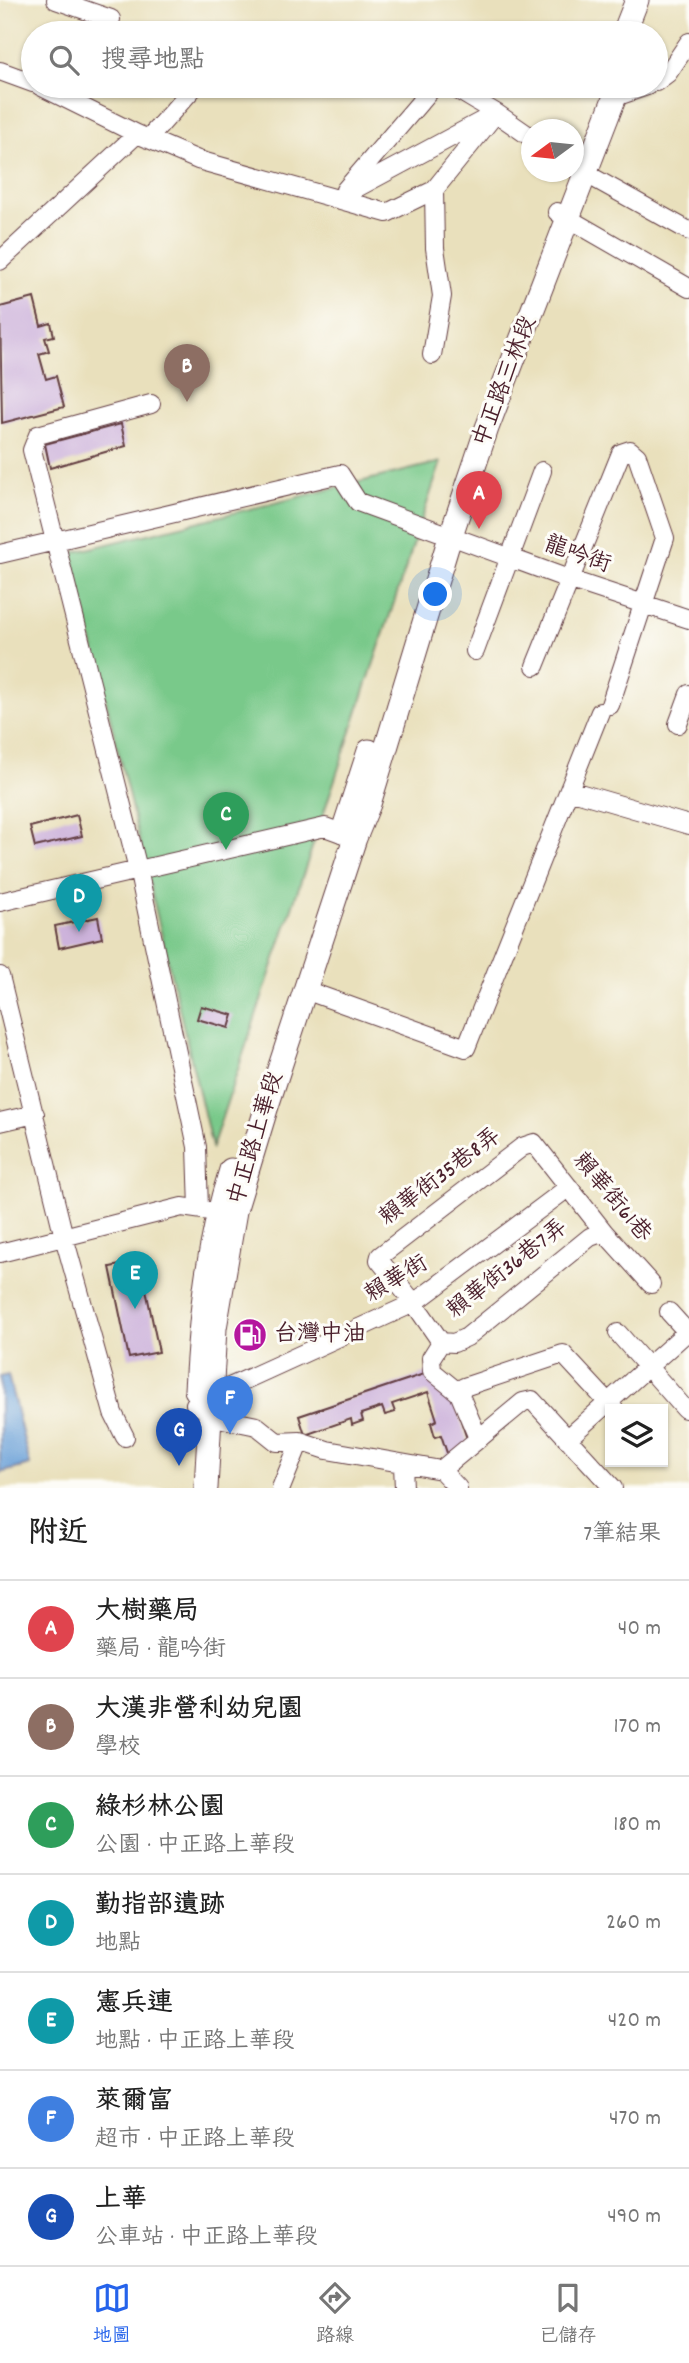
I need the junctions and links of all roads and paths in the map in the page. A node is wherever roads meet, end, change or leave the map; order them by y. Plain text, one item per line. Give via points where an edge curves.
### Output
1 (56, 0) edge
2 (637, 0) edge
3 (652, 0) edge
4 (111, 19) dead end
5 (629, 21) edge
6 (644, 21) edge
7 (689, 42) edge
8 (0, 71) edge
9 (668, 73) edge
10 (21, 79) edge
11 (64, 98) edge
12 (182, 98) edge
13 (425, 98) edge
14 (471, 98) edge
15 (609, 98) edge
16 (496, 113) junction
17 (521, 131) edge
18 (142, 136) junction
19 (584, 152) edge
20 (584, 173) edge
21 (572, 182) edge
22 (434, 190) junction
23 (338, 198) junction
24 (562, 215) junction
25 (689, 232) edge
26 (0, 261) edge
27 (689, 288) edge
28 (432, 355) dead end
29 (151, 404) dead end
30 (542, 471) dead end
31 (446, 535) junction
32 (54, 540) junction
33 (0, 554) edge
34 (510, 558) junction
35 (571, 580) junction
36 (645, 603) junction
37 (689, 619) edge
38 (475, 651) dead end
39 (535, 666) dead end
40 (689, 694) edge
41 (678, 724) dead end
42 (569, 790) junction
43 (360, 805) joint
44 (689, 825) edge
45 (348, 835) junction
46 (138, 869) junction
47 (0, 902) edge
48 (0, 976) edge
49 (305, 990) junction
50 (35, 1114) junction
51 (0, 1122) edge
52 (534, 1143) joint
53 (569, 1187) junction
54 (217, 1211) junction
55 (604, 1232) junction
56 (64, 1237) junction
57 (0, 1253) edge
58 (651, 1284) dead end
59 (414, 1303) junction
60 (669, 1312) dead end
61 (618, 1333) dead end
62 (688, 1333) edge
63 (442, 1342) junction
64 (647, 1366) junction
65 (459, 1393) junction
66 (205, 1403) junction
67 (608, 1404) edge
68 (612, 1404) edge
69 (685, 1409) dead end
70 (605, 1410) edge
71 (125, 1437) dead end
72 (478, 1438) junction
73 (567, 1440) junction
74 (300, 1441) junction
75 (403, 1465) junction
76 (441, 1470) junction
77 (191, 1488) edge
78 (206, 1488) edge
79 (282, 1488) edge
80 (404, 1488) edge
81 (458, 1488) edge
82 (613, 1488) edge

1 - 4 street
2 - 5 main road
3 - 6 main road
7 - 9 street
8 - 10 street
11 - 18 street
12 - 18 street
13 - 23 street
14 - 16 street
15 - 19 main road, 中正路三林段
16 - 17 street
16 - 22 street
16 - 23 street
18 - 23 street via 198,160
18 - 26 street
20 - 25 street
21 - 24 main road, 中正路三林段
22 - 23 street via 387,213
22 - 28 street via 442,296
24 - 27 street
24 - 31 main road, 中正路三林段
29 - 32 street via 38,435 32,450
30 - 34 street
31 - 32 street, 龍吟街 via 358,502 340,474
31 - 34 street, 龍吟街
31 - 43 main road, 中正路三林段
32 - 33 street
32 - 46 street
34 - 35 street, 龍吟街
34 - 38 street
35 - 36 street, 龍吟街
35 - 36 street via 621,453 631,450 665,538
35 - 39 street
36 - 37 street, 龍吟街
36 - 42 street
40 - 41 street
42 - 44 street
42 - 49 street via 466,1048
43 - 45 main road, 中正路上華段
45 - 46 street via 325,827
45 - 49 main road, 中正路上華段
45 - 54 main road, 中正路上華段
46 - 47 street
46 - 54 street via 197,1147
48 - 50 street
49 - 54 main road, 中正路上華段
50 - 51 street
50 - 56 street
52 - 53 street, 賴華街61巷
52 - 59 street, 賴華街35巷8弄 via 522,1147 380,1255 379,1260
53 - 55 street, 賴華街61巷
53 - 59 street, 賴華街
54 - 56 street via 182,1206
54 - 66 main road, 中正路上華段 via 199,1327
55 - 58 street, 賴華街61巷
55 - 63 street, 賴華街36巷7弄 via 590,1237 467,1337
56 - 57 street
56 - 71 street via 113,1413
59 - 63 street
59 - 66 street, 賴華街
60 - 62 street
61 - 64 street
62 - 64 street
63 - 65 street via 431,1357 432,1371
64 - 68 street
64 - 69 street
65 - 67 street via 464,1387 563,1354
65 - 72 street
66 - 74 street via 223,1419 257,1426 277,1442
66 - 77 main road, 中正路上華段
66 - 78 main road, 中正路上華段
70 - 73 street
72 - 73 street via 523,1402 532,1401
72 - 76 street
73 - 82 street
74 - 75 street
74 - 79 street
75 - 76 street
75 - 80 street
76 - 81 street

